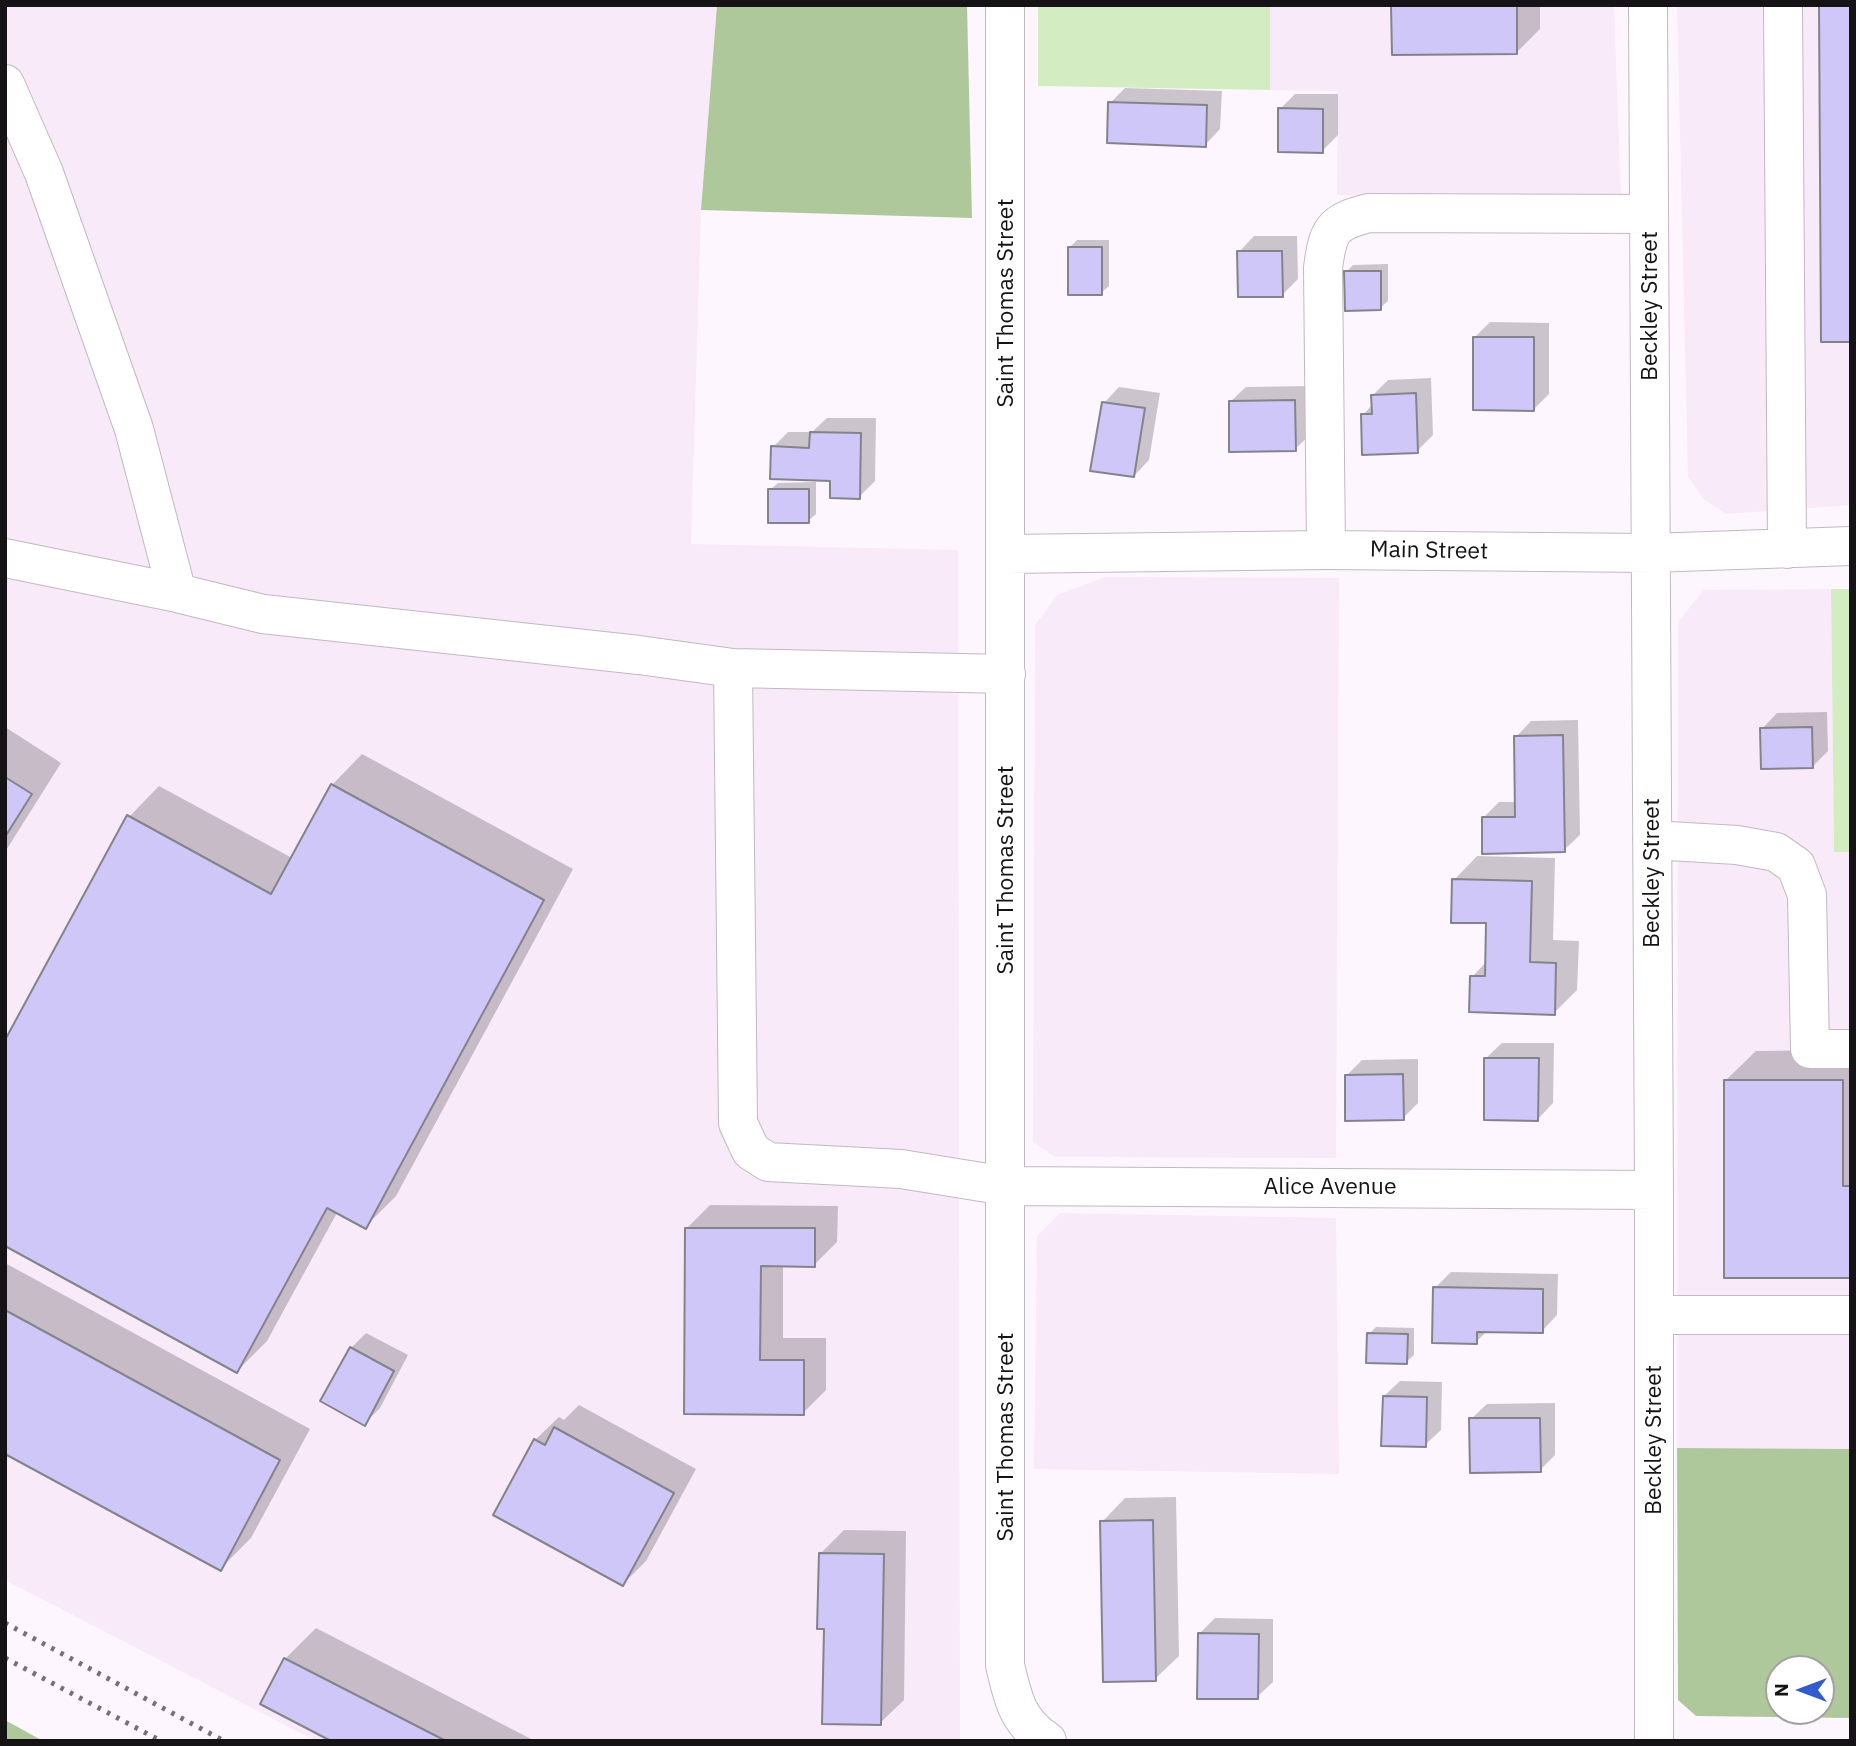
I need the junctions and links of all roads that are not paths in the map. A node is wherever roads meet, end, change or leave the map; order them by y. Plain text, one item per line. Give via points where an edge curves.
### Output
1 (1005, 5) edge
2 (1648, 5) edge
3 (1783, 5) edge
4 (5, 84) edge
5 (1649, 214) junction
6 (1851, 546) edge
7 (1787, 548) junction
8 (1326, 550) junction
9 (1651, 553) junction
10 (1006, 554) junction
11 (5, 558) edge
12 (177, 593) junction
13 (733, 668) junction
14 (1006, 674) junction
15 (1652, 840) junction
16 (1851, 1049) edge
17 (1006, 1185) junction
18 (1654, 1190) junction
19 (1654, 1315) junction
20 (1851, 1315) edge
21 (1038, 1735) edge
22 (1654, 1741) edge

1 - 10 street, Saint Thomas Street
2 - 5 street, Beckley Street
3 - 7 street
4 - 12 street via 44,173 134,429
5 - 8 street via 1369,212 1348,218 1333,229 1323,268
5 - 9 street, Beckley Street
6 - 7 street, Main Street
7 - 9 street, Main Street
8 - 9 street, Main Street
8 - 10 street, Main Street
9 - 15 street, Beckley Street
10 - 14 street, Saint Thomas Street
11 - 12 street
12 - 13 street via 263,614
13 - 14 street
13 - 17 street, Alice Avenue via 738,1123 751,1151 768,1162 901,1169
14 - 17 street, Saint Thomas Street
15 - 16 street via 1776,852 1796,866 1807,895 1810,1049
15 - 18 street, Beckley Street
17 - 18 street, Alice Avenue
17 - 21 street, Saint Thomas Street via 1005,1665 1014,1703
18 - 19 street, Beckley Street
19 - 20 street
19 - 22 street, Beckley Street

